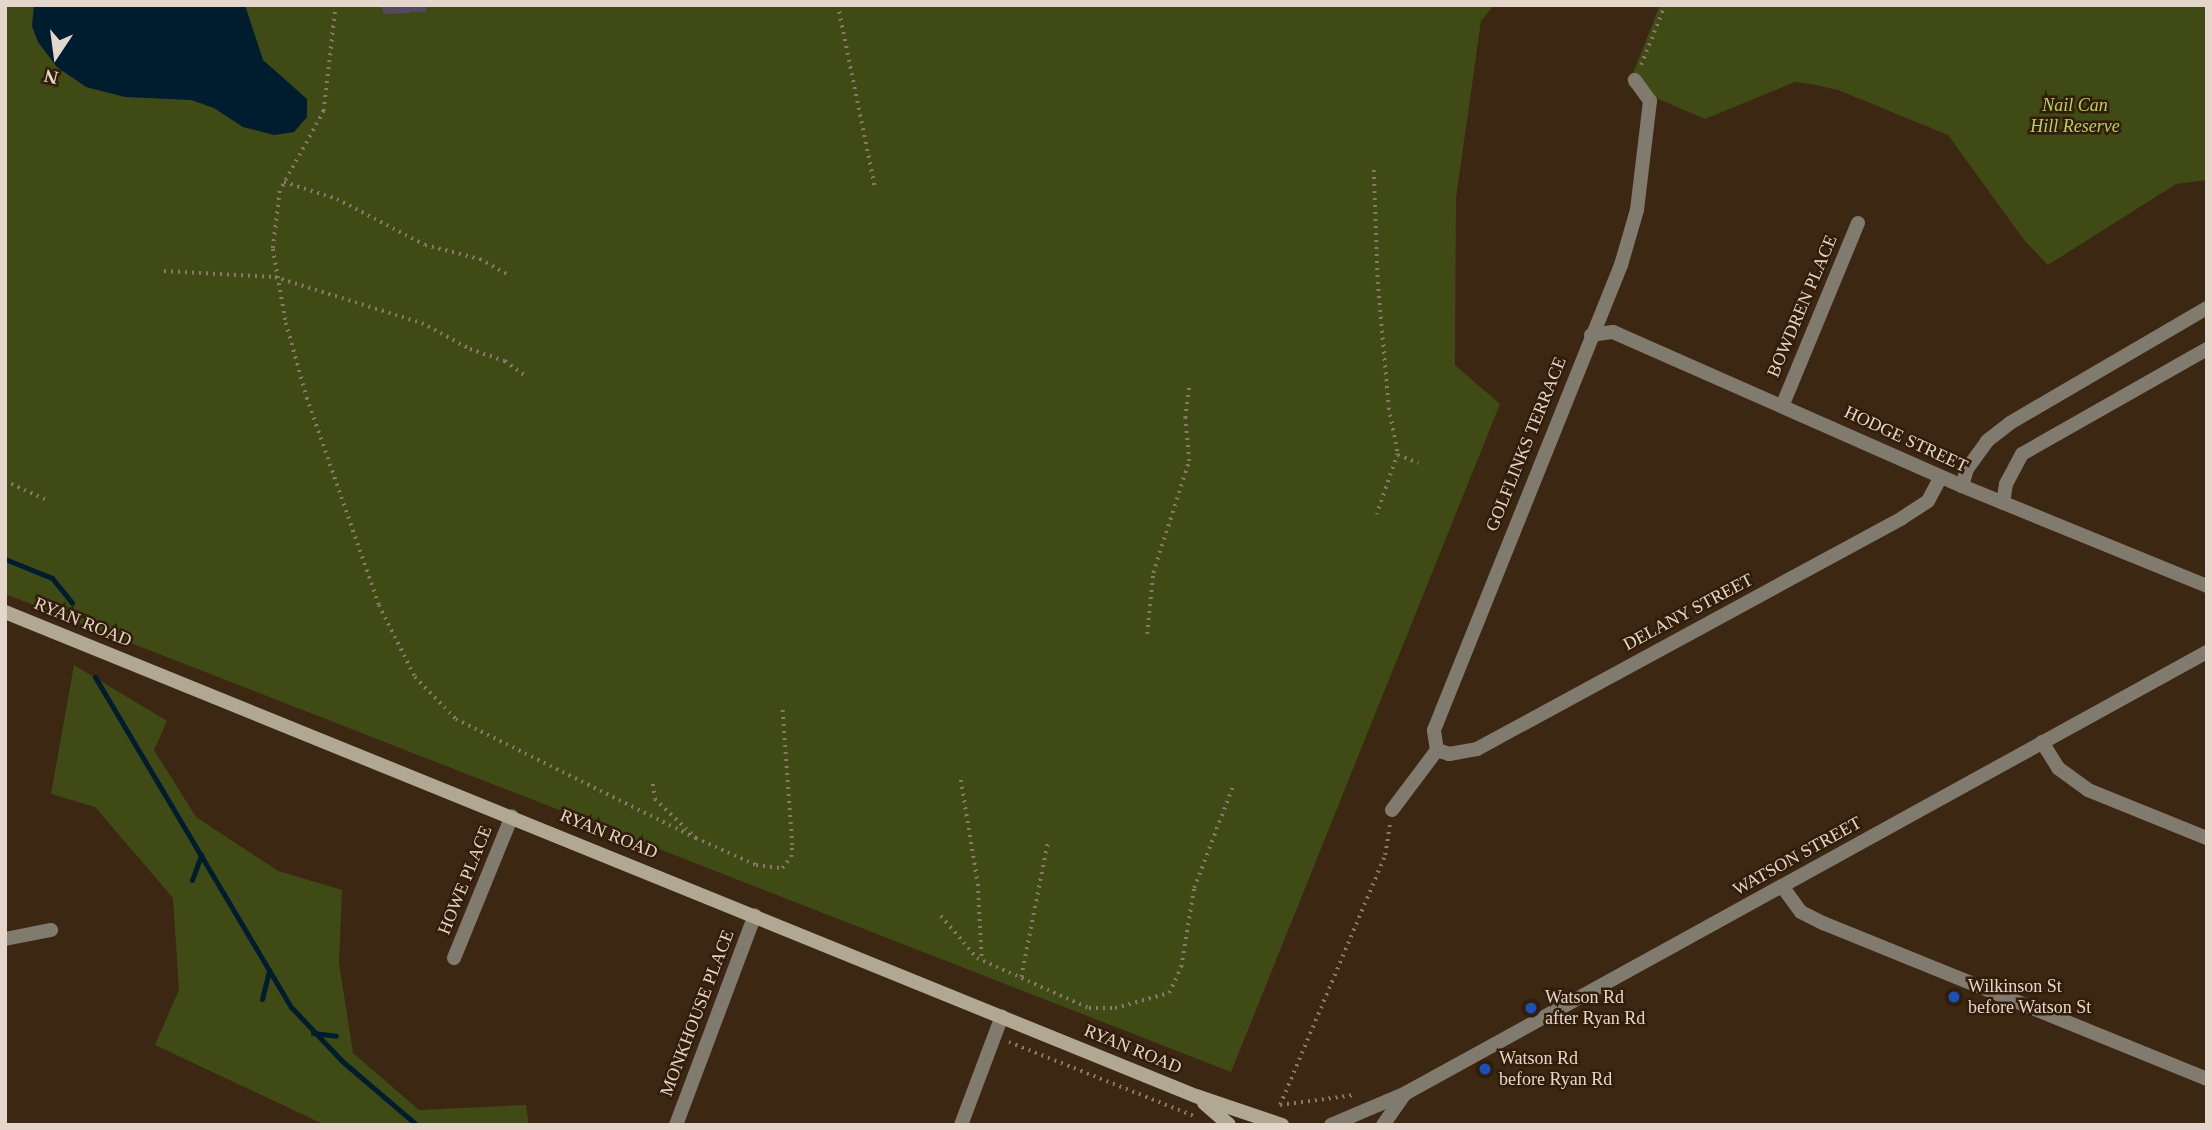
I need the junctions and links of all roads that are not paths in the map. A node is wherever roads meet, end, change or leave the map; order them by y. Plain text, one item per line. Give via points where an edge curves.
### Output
1 (1635, 80) road end
2 (1858, 223) dead end
3 (2207, 308) edge
4 (1591, 335) junction
5 (2207, 349) edge
6 (1783, 404) junction
7 (1941, 477) junction
8 (1962, 486) junction
9 (2003, 503) junction
10 (2207, 586) edge
11 (5, 612) edge
12 (2207, 652) edge
13 (2042, 742) junction
14 (1437, 750) junction
15 (1392, 810) road end
16 (512, 816) junction
17 (2207, 838) edge
18 (1782, 886) junction
19 (755, 915) junction
20 (51, 930) dead end
21 (5, 939) edge
22 (454, 958) dead end
23 (1002, 1016) junction
24 (2207, 1079) edge
25 (1406, 1093) junction
26 (1196, 1096) junction
27 (676, 1125) edge
28 (961, 1125) edge
29 (1229, 1125) edge
30 (1282, 1125) edge
31 (1331, 1125) edge
32 (1383, 1125) edge

1 - 4 street, GOLFLINKS TERRACE via 1650,101 1637,211
2 - 6 street, BOWDREN PLACE
3 - 8 street via 2010,423 1987,441 1967,469
4 - 6 street, HODGE STREET via 1613,332
4 - 14 street, GOLFLINKS TERRACE via 1434,730
5 - 9 street via 2022,454 2006,484
6 - 7 street, HODGE STREET
7 - 8 street, HODGE STREET
7 - 14 street, DELANY STREET via 1928,502 1829,558 1476,749 1449,754
8 - 9 street, HODGE STREET
9 - 10 street, HODGE STREET
11 - 16 street, RYAN ROAD
12 - 13 street, WATSON STREET
13 - 17 street via 2058,768 2088,790
13 - 18 street, WATSON STREET
14 - 15 street
16 - 19 street, RYAN ROAD
16 - 22 street, HOWE PLACE
18 - 24 street via 1801,912 1823,923
18 - 25 street, WATSON STREET
19 - 23 street, RYAN ROAD
19 - 27 street, MONKHOUSE PLACE
20 - 21 street
23 - 26 street, RYAN ROAD
23 - 28 street
25 - 31 street, WATSON STREET
25 - 32 street, WATSON STREET
26 - 29 street, RYAN ROAD
26 - 30 street, RYAN ROAD

